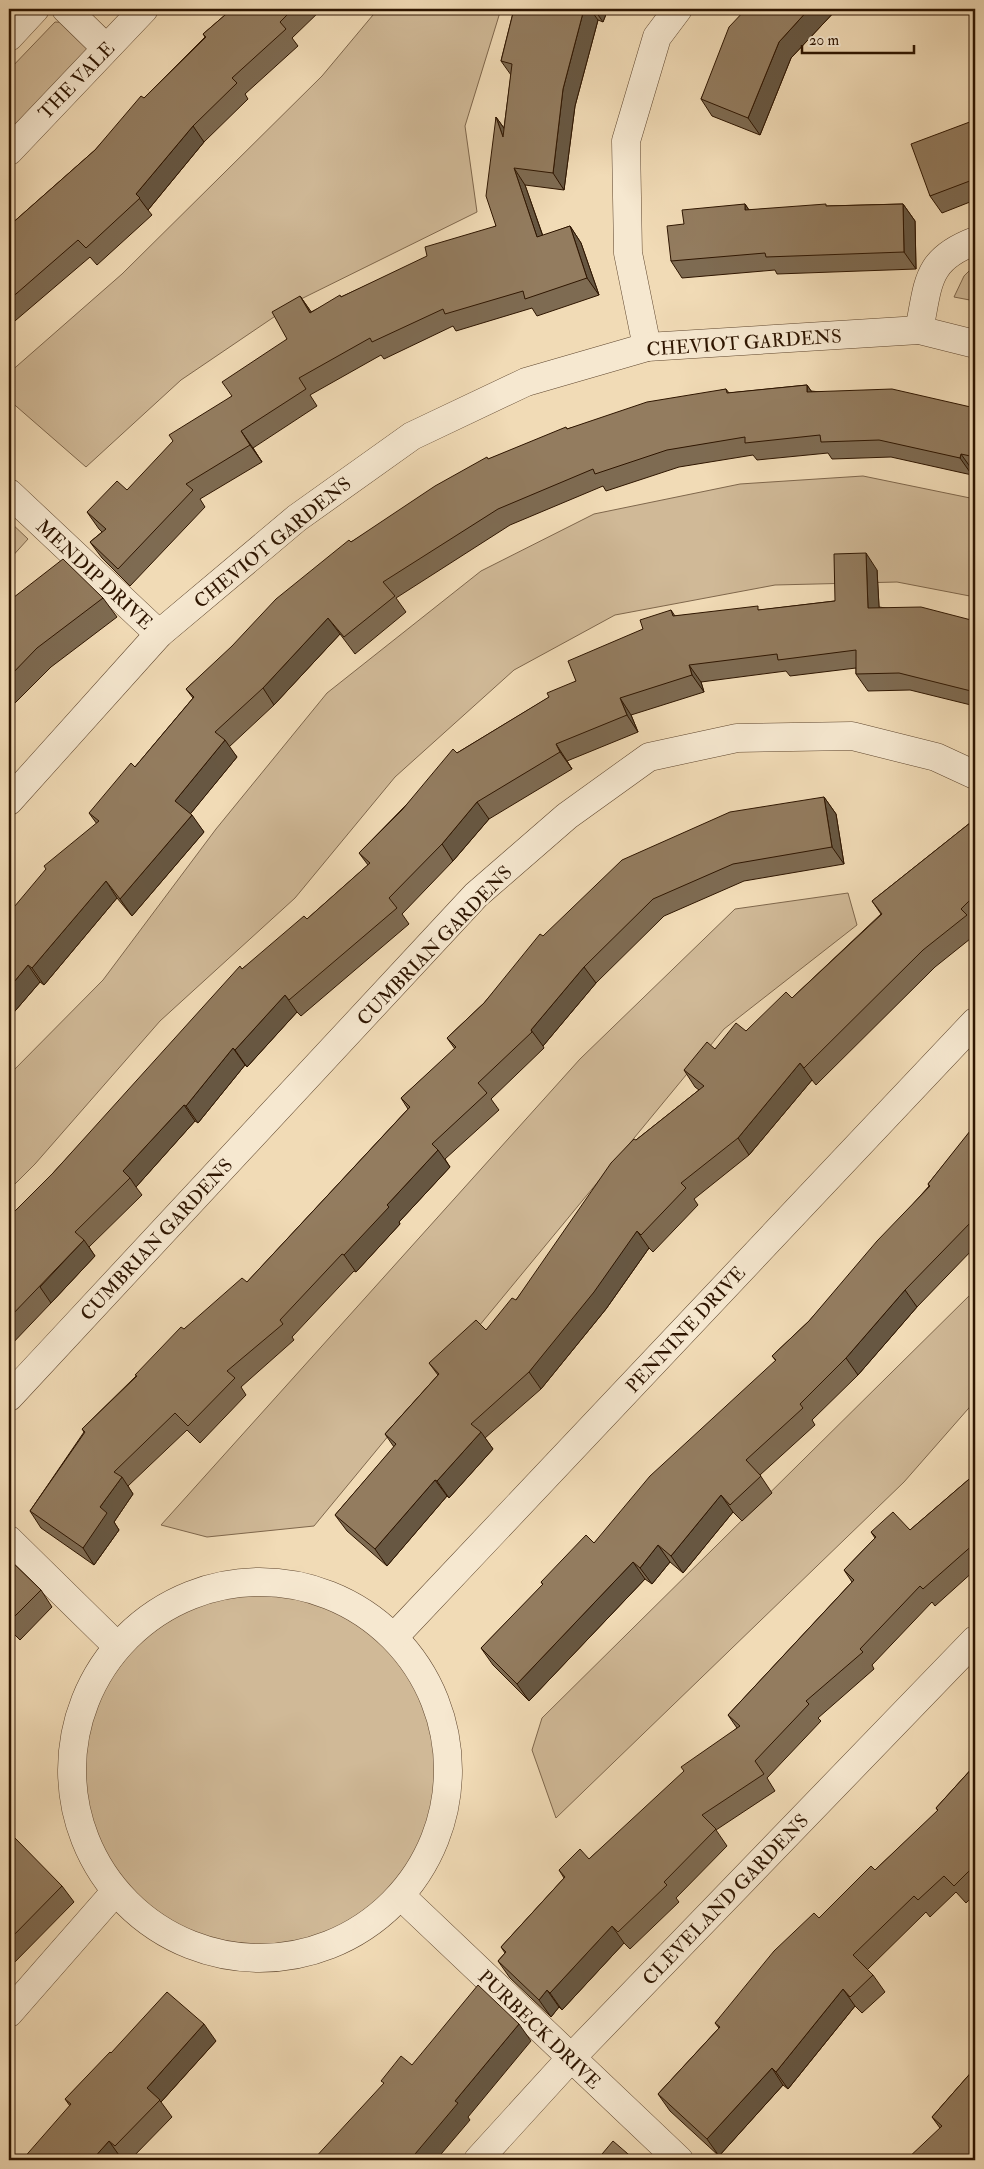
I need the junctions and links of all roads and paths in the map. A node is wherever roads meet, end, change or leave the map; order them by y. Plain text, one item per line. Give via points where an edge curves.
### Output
1 (35, 9) edge
2 (66, 9) edge
3 (144, 9) edge
4 (678, 9) edge
5 (9, 37) edge
6 (106, 48) junction
7 (9, 150) edge
8 (975, 241) edge
9 (919, 330) junction
10 (975, 344) edge
11 (647, 347) junction
12 (9, 493) edge
13 (159, 634) junction
14 (975, 775) edge
15 (9, 802) edge
16 (975, 1022) edge
17 (9, 1397) edge
18 (9, 1540) edge
19 (395, 1636) junction
20 (975, 1640) edge
21 (117, 1646) junction
22 (115, 1892) junction
23 (402, 1897) junction
24 (9, 2013) edge
25 (571, 2058) junction
26 (478, 2160) edge
27 (679, 2160) edge

1 - 5 street
2 - 6 street
3 - 6 street, THE VALE
4 - 11 street via 657,37 626,141 628,253
6 - 7 street, THE VALE
8 - 9 street via 957,248 939,261 929,280
9 - 10 street, CHEVIOT GARDENS
9 - 11 street, CHEVIOT GARDENS
11 - 13 street, CHEVIOT GARDENS via 526,382 412,436 297,518
12 - 13 street, MENDIP DRIVE
13 - 15 street, CHEVIOT GARDENS
14 - 17 street, CUMBRIAN GARDENS via 936,757 852,736 737,738 649,757 567,816 476,896
16 - 19 street, PENNINE DRIVE
18 - 21 street
19 - 21 street via 325,1592 260,1580 204,1589 145,1619
19 - 23 street via 434,1692 450,1758 444,1820
20 - 25 street, CLEVELAND GARDENS
21 - 22 street via 84,1700 70,1764 84,1840
22 - 23 street via 160,1931 206,1952 285,1958 352,1936
22 - 24 street
23 - 25 street, PURBECK DRIVE
25 - 26 street, CLEVELAND GARDENS
25 - 27 street, PURBECK DRIVE

